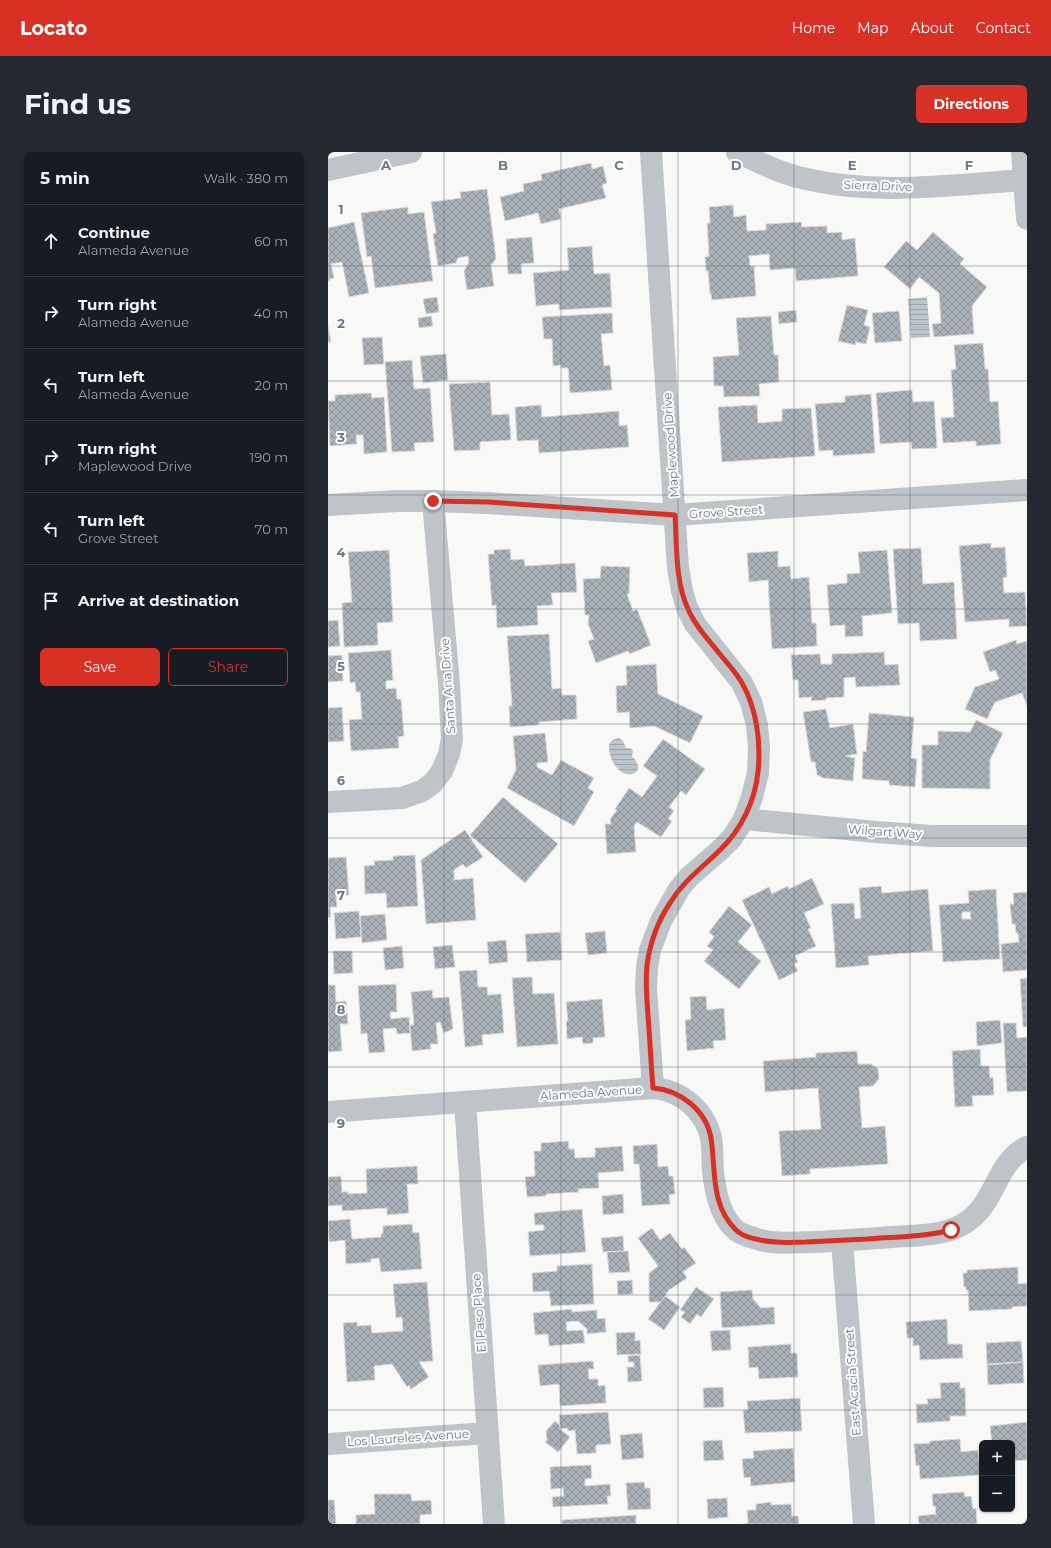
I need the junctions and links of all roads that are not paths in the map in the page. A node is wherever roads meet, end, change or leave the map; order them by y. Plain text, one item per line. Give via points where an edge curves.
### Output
1 (411, 152) edge
2 (651, 152) edge
3 (737, 152) edge
4 (1022, 152) edge
5 (328, 170) edge
6 (1024, 180) junction
7 (1027, 219) edge
8 (1027, 490) edge
9 (433, 501) junction
10 (328, 506) edge
11 (675, 515) junction
12 (328, 802) edge
13 (744, 819) junction
14 (1027, 836) edge
15 (653, 1088) junction
16 (465, 1102) junction
17 (328, 1112) edge
18 (1027, 1146) edge
19 (842, 1241) junction
20 (488, 1432) junction
21 (328, 1444) edge
22 (494, 1524) edge
23 (864, 1524) edge

1 - 5 street
2 - 11 street, Maplewood Drive
3 - 6 street, Sierra Drive via 801,178 852,186 921,187
4 - 6 street
6 - 7 street
8 - 11 street, Grove Street
9 - 10 street, Grove Street
9 - 11 street, Grove Street via 488,502
9 - 12 street, Santa Ana Drive via 449,684 452,739 449,754 433,783 422,791 402,798
11 - 13 street, Maplewood Drive via 678,568 687,608 695,624 742,683 751,702 757,725 758,773
13 - 14 street, Wilgart Way via 931,836
13 - 15 street, Maplewood Drive via 732,838 679,889 654,936 647,967 646,988
15 - 16 street, Alameda Avenue
15 - 19 street, Alameda Avenue via 670,1091 688,1101 697,1110 711,1137 718,1199 737,1231 746,1236 776,1243
16 - 17 street, Alameda Avenue
16 - 20 street, El Paso Place
18 - 19 street, Alameda Avenue via 1011,1158 981,1210 963,1225 932,1234
19 - 23 street, East Acacia Street
20 - 21 street, Los Laureles Avenue
20 - 22 street, El Paso Place

